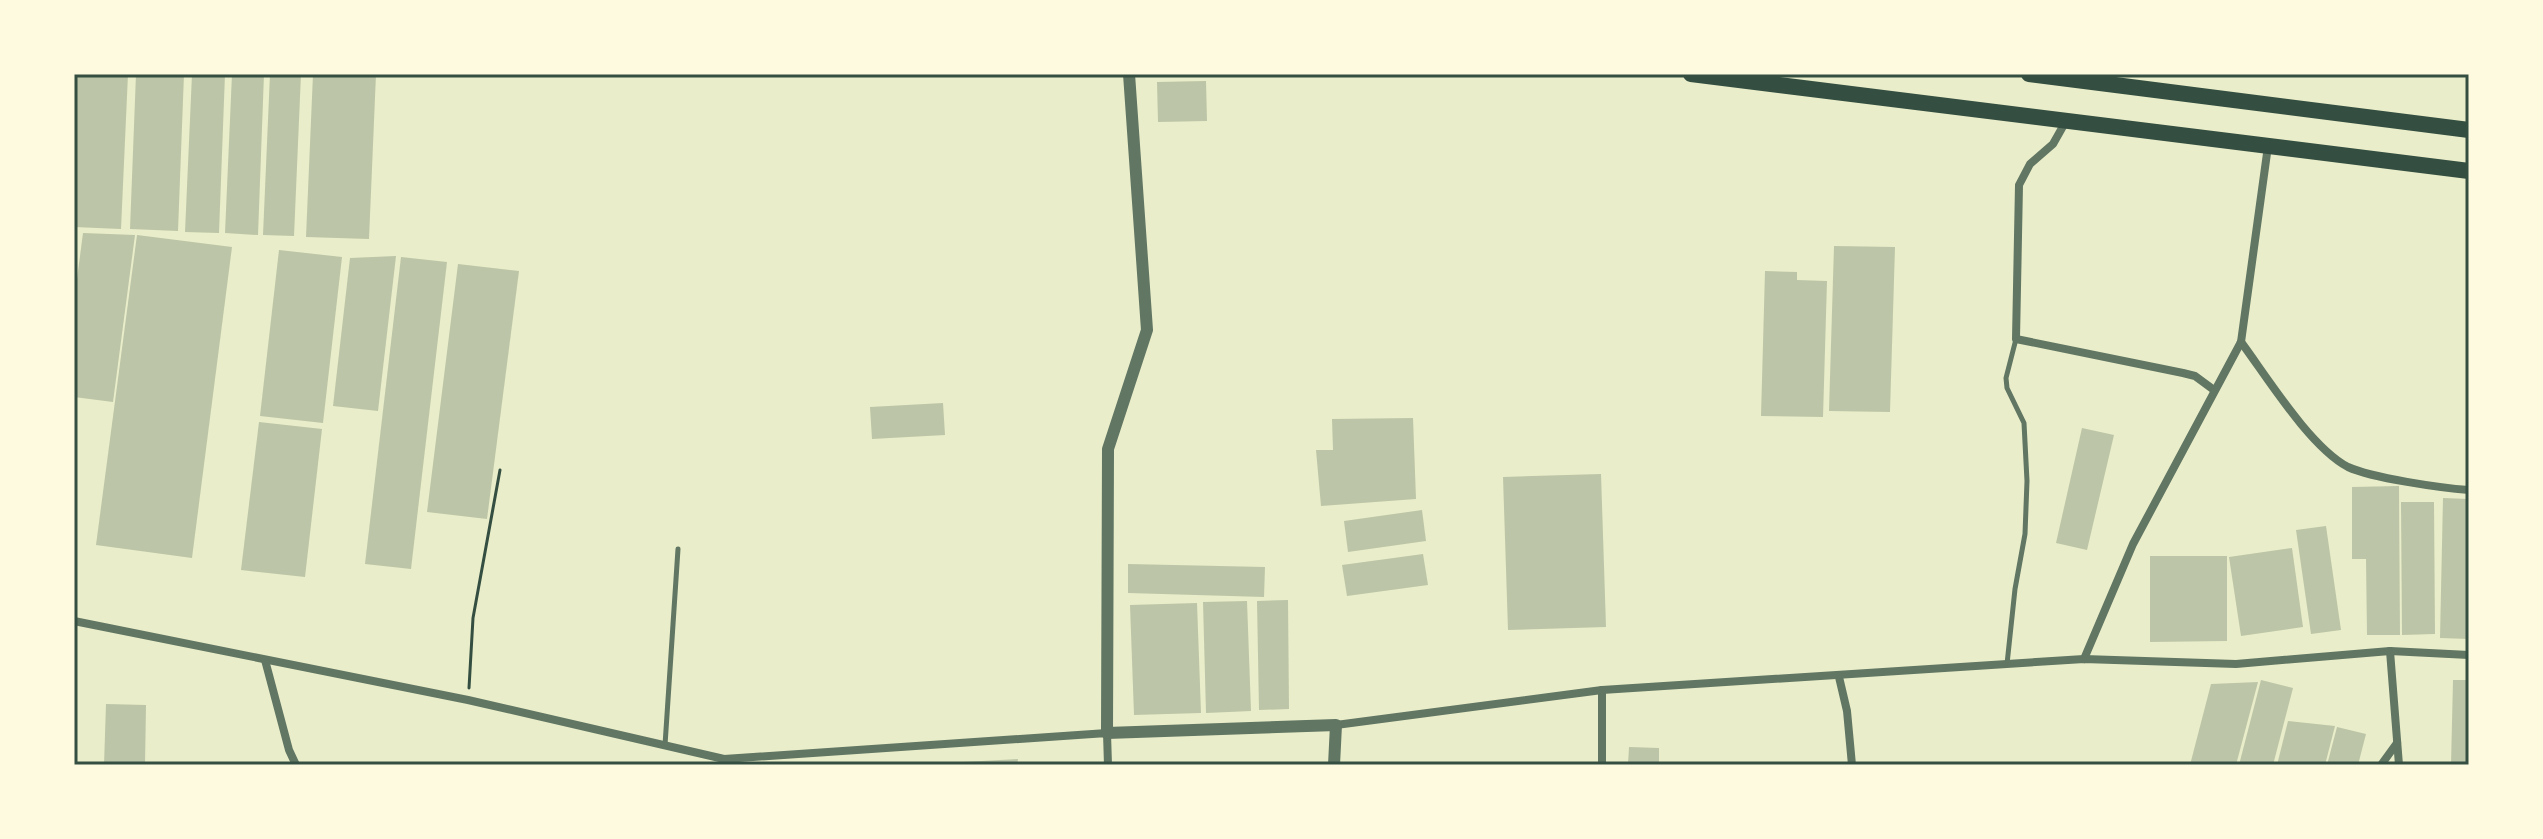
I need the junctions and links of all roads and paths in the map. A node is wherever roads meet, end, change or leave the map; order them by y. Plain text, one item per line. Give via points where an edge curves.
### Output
1 (1129, 74) edge
2 (1691, 74) edge
3 (2029, 74) edge
4 (2066, 121) junction
5 (2469, 130) edge
6 (2268, 146) junction
7 (2469, 171) edge
8 (2016, 339) junction
9 (2241, 342) junction
10 (2214, 390) junction
11 (500, 470) dead end
12 (2469, 490) edge
13 (678, 549) dead end
14 (74, 621) edge
15 (2390, 651) junction
16 (2469, 655) edge
17 (2084, 659) junction
18 (265, 660) junction
19 (2007, 665) junction
20 (1839, 677) junction
21 (1602, 690) junction
22 (468, 700) junction
23 (1336, 725) junction
24 (1107, 733) junction
25 (2397, 742) junction
26 (665, 746) junction
27 (296, 765) edge
28 (1108, 765) edge
29 (1334, 765) edge
30 (1602, 765) edge
31 (1852, 765) edge
32 (2381, 765) edge
33 (2399, 765) edge

1 - 24 street via 1147,330 1108,449
2 - 4 highway
3 - 5 highway
4 - 6 highway
4 - 8 street via 2019,185
6 - 7 highway
6 - 9 street
8 - 10 street via 2195,376
8 - 19 lane via 2006,378 2024,423 2025,534
9 - 10 street
9 - 12 street via 2316,441 2346,466
10 - 17 street via 2133,544
11 - 22 path via 473,618
13 - 26 lane
14 - 18 street
15 - 16 street
15 - 17 street via 2236,664
15 - 25 street
17 - 19 street
18 - 22 street
18 - 27 street
19 - 20 street
20 - 21 street
20 - 31 street
21 - 23 street
21 - 30 street
22 - 26 street
23 - 24 street
23 - 29 street
24 - 26 street via 724,759
24 - 28 street
25 - 32 street
25 - 33 street

